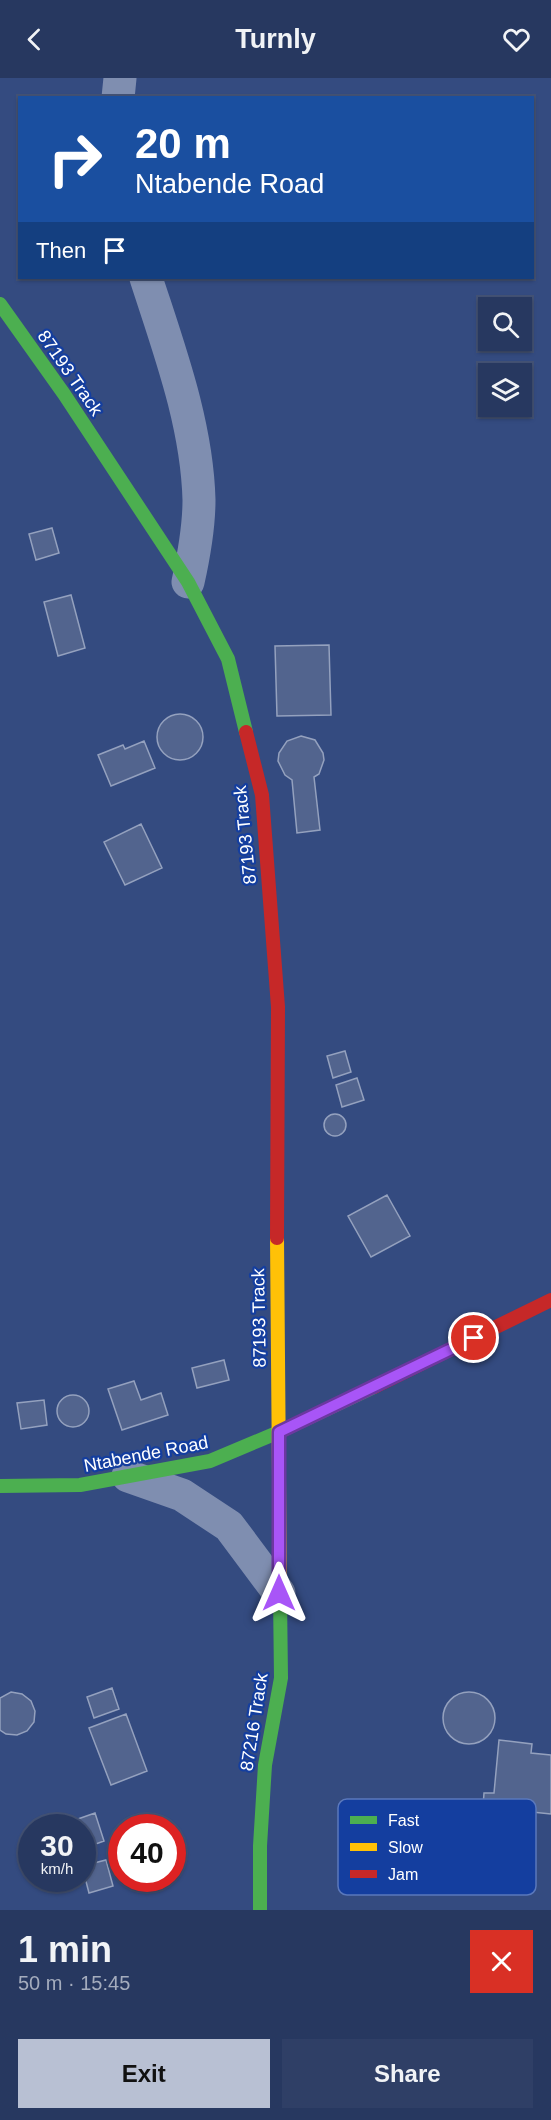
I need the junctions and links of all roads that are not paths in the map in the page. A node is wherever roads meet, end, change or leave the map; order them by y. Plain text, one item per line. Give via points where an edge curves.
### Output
1 (120, 78) edge
2 (118, 96) edge
3 (146, 279) edge
4 (0, 304) edge
5 (188, 582) junction
6 (551, 1300) edge
7 (279, 1432) junction
8 (128, 1476) junction
9 (0, 1486) edge
10 (279, 1593) junction
11 (260, 1910) edge

1 - 2 street
3 - 5 street via 175,366 191,435 199,500 196,546
4 - 5 street, 87193 Track
5 - 7 street, 87193 Track via 228,658 262,795 278,1007
6 - 7 street, Ntabende Road
7 - 8 street, Ntabende Road via 210,1461
7 - 10 street, 87216 Track
8 - 9 street, Ntabende Road via 80,1485
8 - 10 street via 182,1495 230,1526
10 - 11 street, 87216 Track via 281,1678 265,1765

